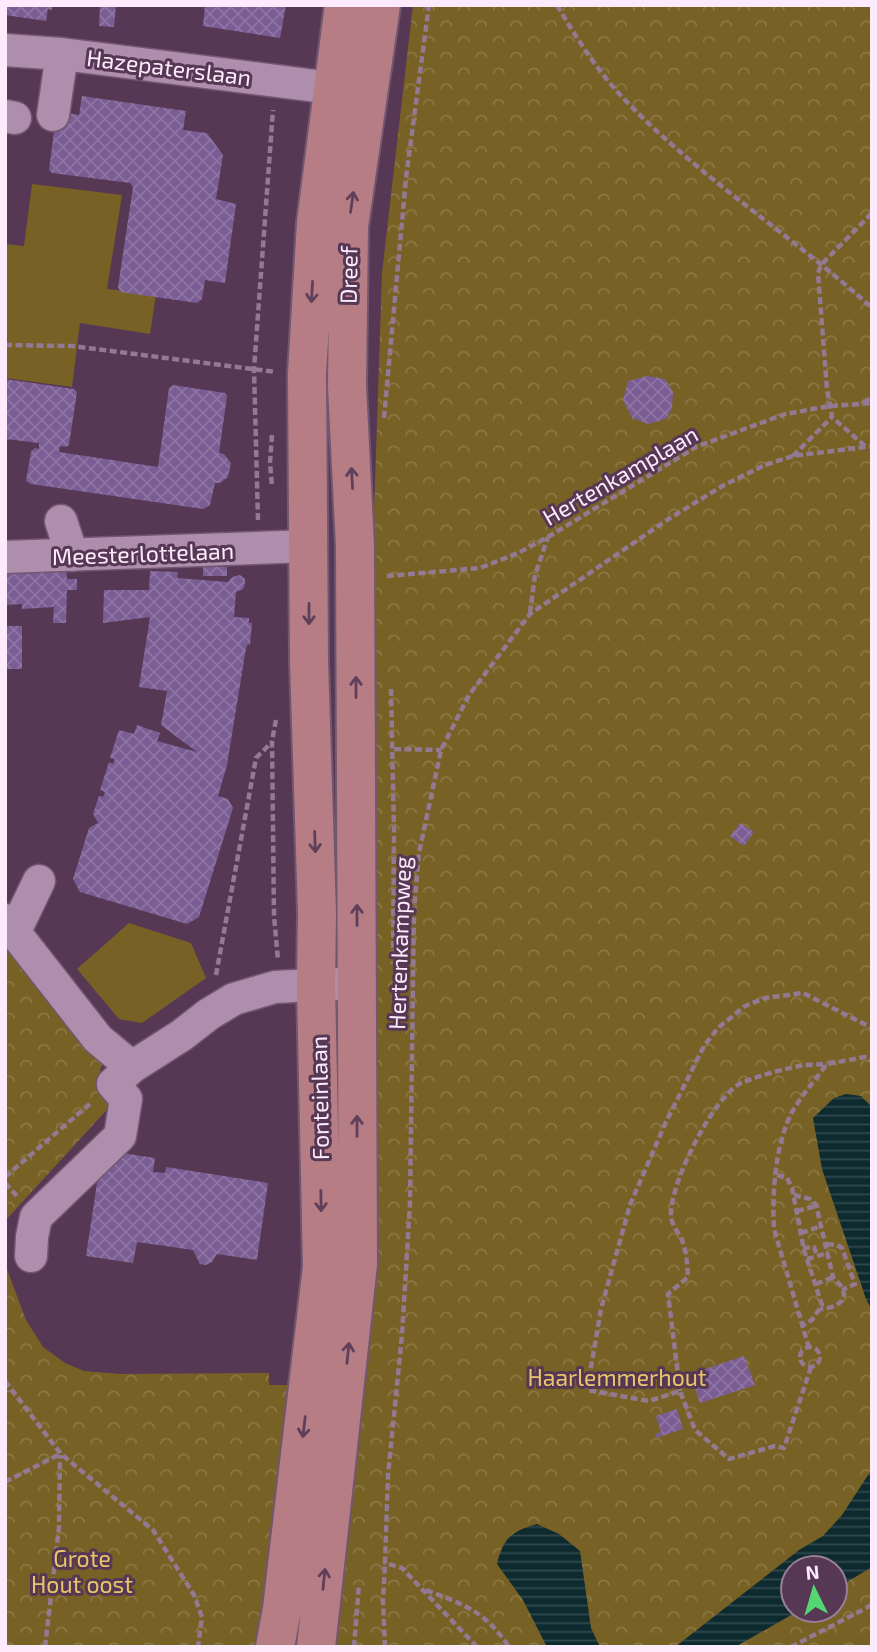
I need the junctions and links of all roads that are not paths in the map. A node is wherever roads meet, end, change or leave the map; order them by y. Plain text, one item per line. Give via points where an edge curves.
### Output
1 (344, 5) edge
2 (381, 5) edge
3 (5, 50) edge
4 (62, 54) junction
5 (332, 88) junction
6 (53, 115) dead end
7 (61, 521) dead end
8 (355, 546) joint
9 (283, 547) junction
10 (72, 555) junction
11 (5, 557) edge
12 (38, 881) dead end
13 (10, 926) edge
14 (356, 983) junction
15 (316, 986) junction
16 (123, 1075) junction
17 (31, 1256) dead end
18 (275, 1647) edge
19 (316, 1647) edge

1 - 5 main road, Dreef
8 -> 2 main road, Dreef via 347,386 349,226
3 - 4 street, Hazepaterslaan
4 - 5 street, Hazepaterslaan
4 - 6 street
5 -> 9 main road, Dreef via 316,223 307,374
7 - 10 street
14 -> 8 main road, Fonteinlaan
9 - 10 street, Meesterlottelaan
9 -> 15 main road, Fonteinlaan via 309,661
10 - 11 street, Meesterlottelaan
12 - 13 street
13 - 16 street
14 - 15 street
19 -> 14 main road, Fonteinlaan via 358,1264
15 - 16 street via 275,987 234,999
15 -> 18 main road, Fonteinlaan via 322,1267
16 - 17 street via 130,1119 120,1136 36,1217

